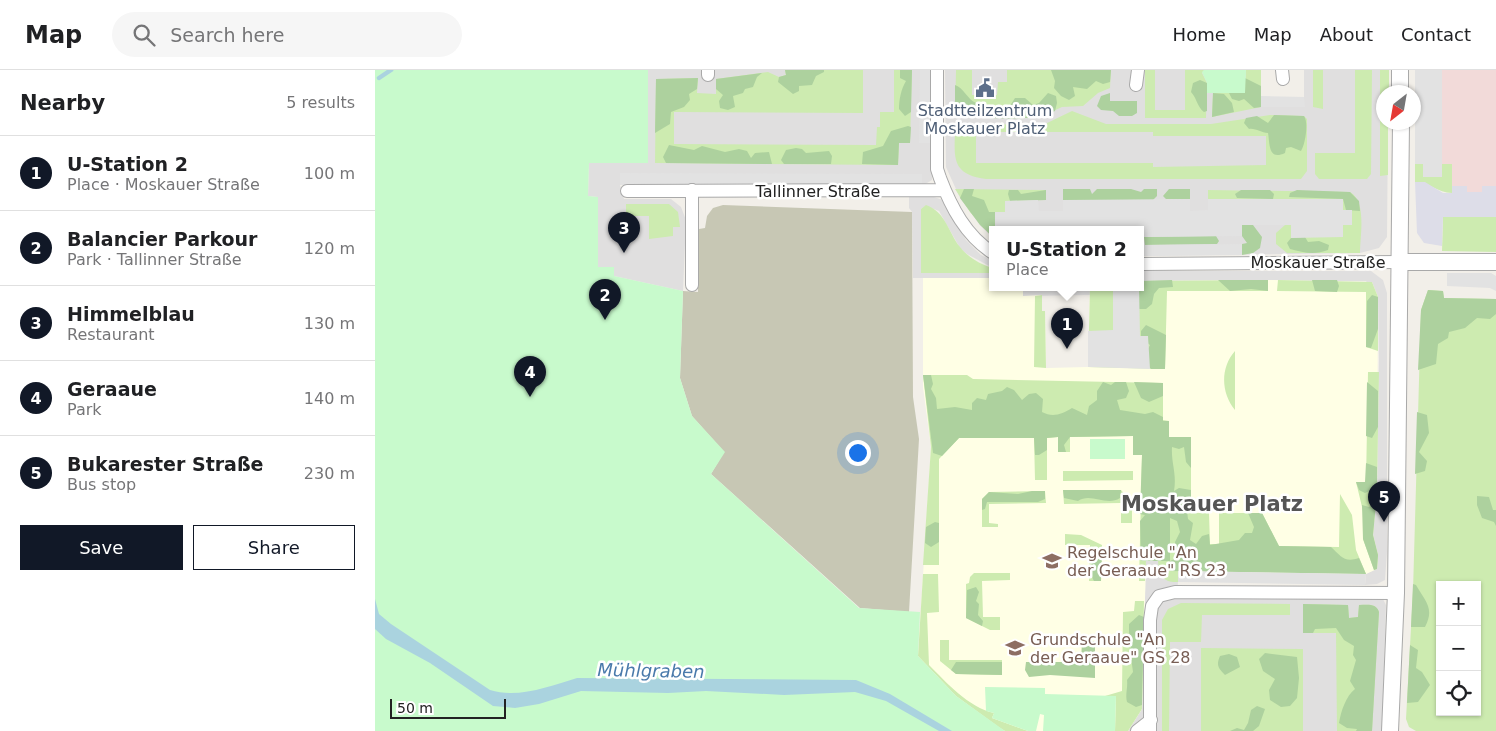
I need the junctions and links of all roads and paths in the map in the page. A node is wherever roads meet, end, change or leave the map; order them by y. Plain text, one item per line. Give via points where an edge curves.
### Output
1 (937, 70) edge
2 (1138, 70) edge
3 (1400, 70) edge
4 (1136, 85) dead end
5 (1400, 85) edge
6 (1401, 130) edge
7 (692, 190) junction
8 (944, 190) junction
9 (627, 191) dead end
10 (989, 250) edge
11 (1400, 262) junction
12 (1496, 262) edge
13 (1144, 264) edge
14 (692, 285) dead end
15 (1396, 593) junction
16 (1150, 726) edge
17 (1137, 731) edge
18 (1390, 731) edge

1 - 8 street via 937,169
2 - 4 street
3 - 5 street
6 - 11 street
7 - 8 street, Tallinner Straße
7 - 9 street, Tallinner Straße
7 - 14 street
8 - 10 street via 973,238
11 - 12 street, Moskauer Straße
11 - 13 street, Moskauer Straße
11 - 15 street
15 - 16 street via 1175,592 1159,596 1152,606 1150,620
15 - 18 street
16 - 17 street

